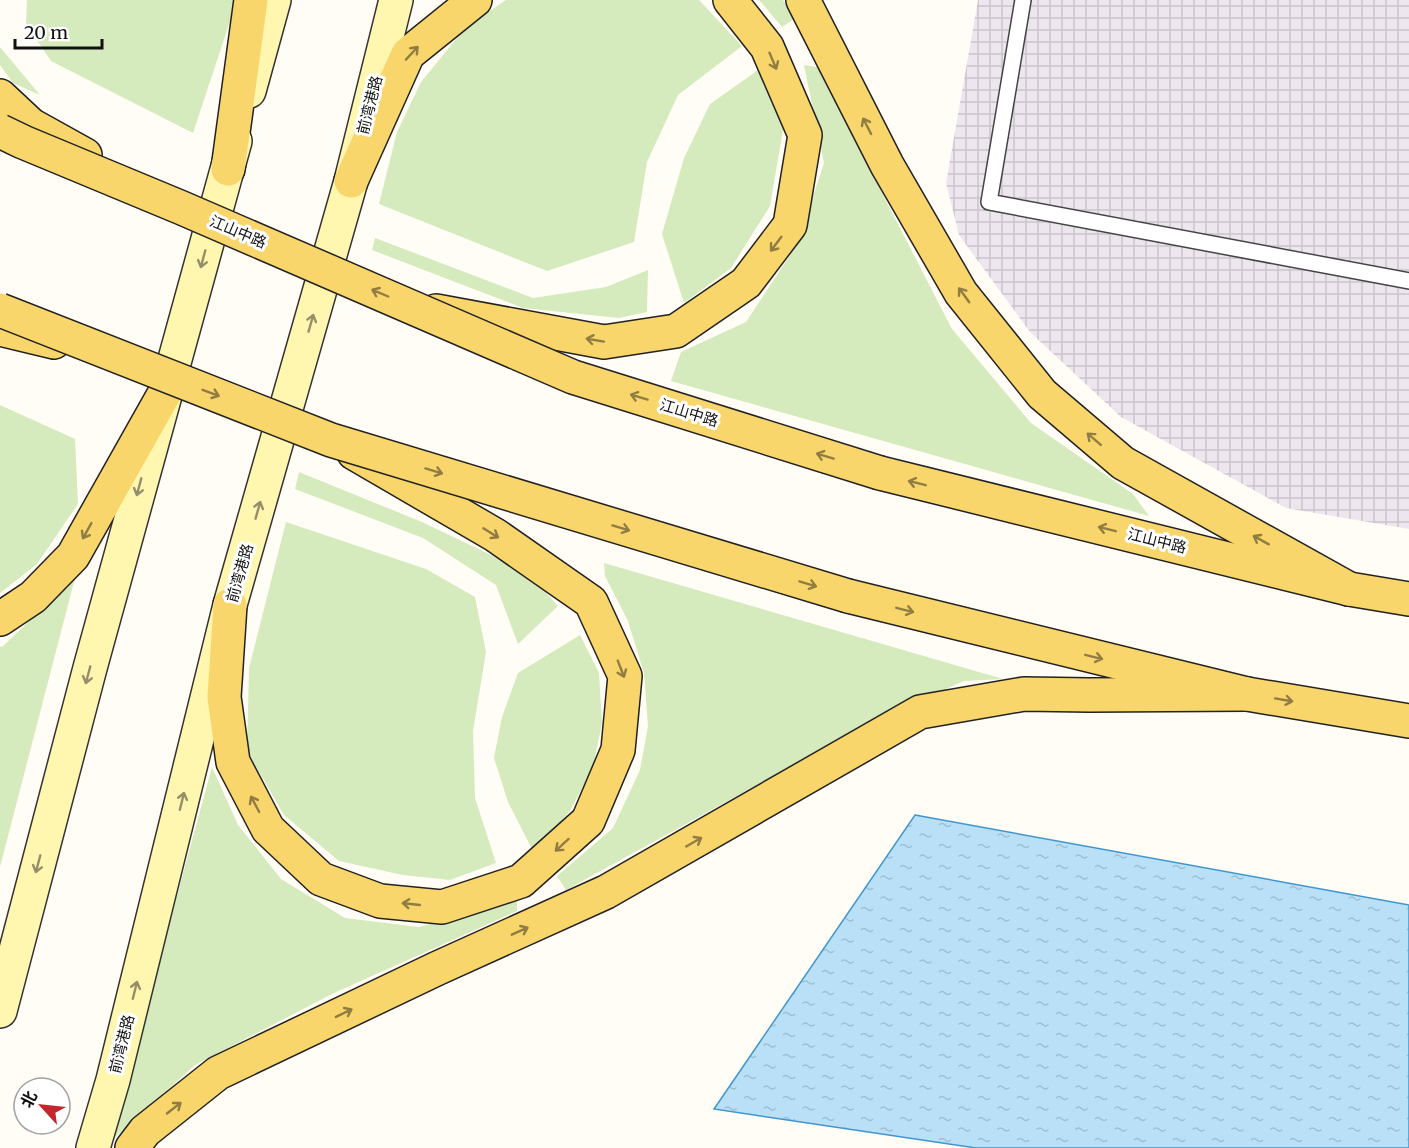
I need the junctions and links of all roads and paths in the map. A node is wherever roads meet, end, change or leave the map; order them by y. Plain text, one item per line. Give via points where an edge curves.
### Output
1 (251, 0) edge
2 (274, 0) edge
3 (396, 0) edge
4 (475, 0) edge
5 (803, 0) edge
6 (1023, 0) edge
7 (735, 7) edge
8 (0, 96) edge
9 (0, 131) edge
10 (228, 169) junction
11 (351, 181) junction
12 (182, 208) junction
13 (1409, 281) edge
14 (411, 306) junction
15 (0, 310) edge
16 (0, 329) edge
17 (126, 360) junction
18 (167, 388) junction
19 (331, 440) junction
20 (1348, 589) junction
21 (1409, 599) edge
22 (231, 605) junction
23 (0, 619) edge
24 (1247, 694) junction
25 (1409, 721) edge
26 (0, 1011) edge
27 (93, 1148) edge
28 (132, 1148) edge

1 - 10 main road
2 - 10 main road
3 - 11 main road, 前湾港路
11 -> 4 main road via 408,54
20 -> 5 main road via 1123,463 1042,394 961,293 887,165
6 - 13 lane via 988,201
7 -> 14 main road, bridge via 767,47 805,135 790,225 746,283 676,331 604,342
8 - 12 main road, bridge via 31,125
9 - 12 main road, 江山中路, bridge
10 -> 18 main road
22 -> 11 main road, 前湾港路
14 -> 12 main road, 江山中路, bridge
20 -> 14 main road, 江山中路, bridge via 880,474 573,377
15 - 17 main road, bridge
16 - 17 main road, bridge
17 -> 19 main road, bridge
18 -> 23 main road via 73,556 33,597
18 -> 26 main road
19 -> 22 main road, bridge via 495,535 591,602 625,676 618,750 588,821 521,881 442,907 380,901 321,879 268,829 233,762 224,697
19 -> 24 main road, bridge via 848,596
20 - 21 main road, 江山中路
27 -> 22 main road, 前湾港路
24 -> 25 main road
28 -> 24 main road via 146,1131 218,1073 606,892 920,712 1024,694

